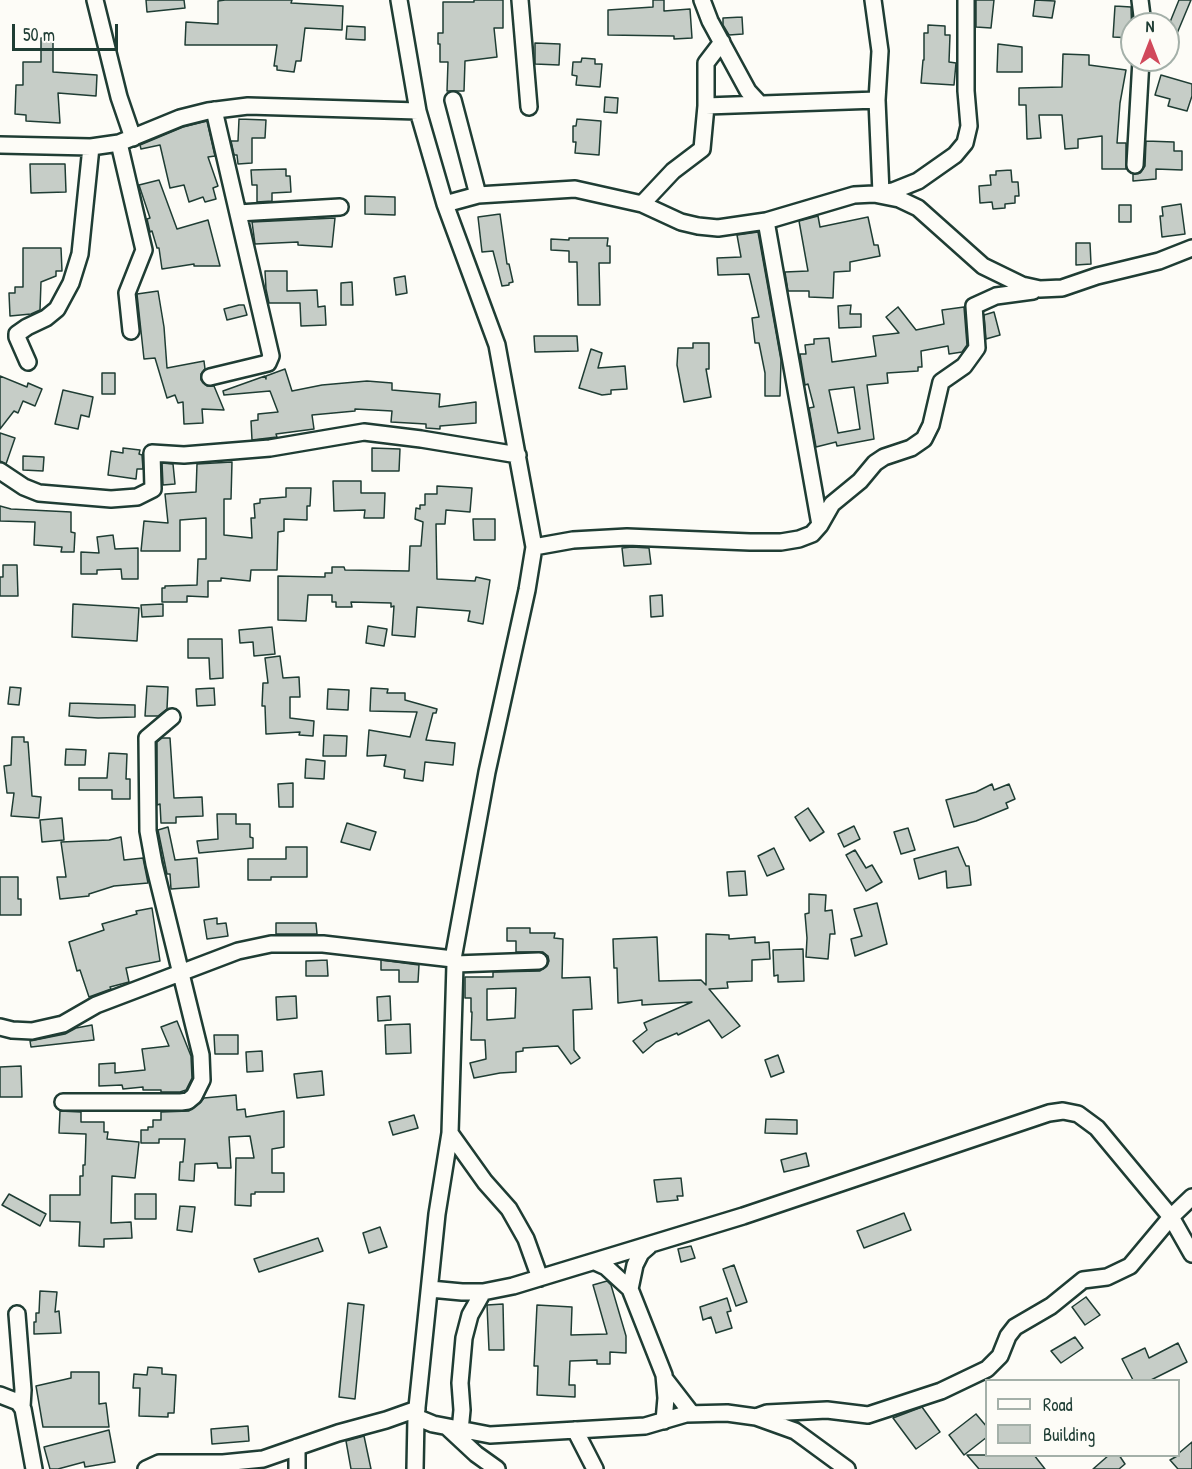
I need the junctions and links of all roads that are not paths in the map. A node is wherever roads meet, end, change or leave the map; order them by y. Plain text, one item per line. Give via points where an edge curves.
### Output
1 (95, 0) edge
2 (399, 0) edge
3 (520, 0) edge
4 (702, 0) edge
5 (873, 0) edge
6 (966, 0) edge
7 (723, 42) junction
8 (1140, 72) edge
9 (453, 100) dead end
10 (877, 100) junction
11 (760, 105) junction
12 (706, 106) junction
13 (529, 107) dead end
14 (214, 110) junction
15 (418, 111) junction
16 (126, 140) junction
17 (0, 146) edge
18 (91, 147) junction
19 (1135, 165) dead end
20 (878, 193) junction
21 (478, 195) junction
22 (446, 204) junction
23 (642, 204) junction
24 (340, 207) dead end
25 (238, 213) junction
26 (766, 221) junction
27 (1192, 248) edge
28 (1040, 289) junction
29 (131, 331) dead end
30 (28, 362) dead end
31 (210, 376) dead end
32 (518, 455) junction
33 (0, 471) edge
34 (820, 525) junction
35 (534, 547) junction
36 (172, 717) dead end
37 (454, 961) junction
38 (539, 961) dead end
39 (182, 973) junction
40 (0, 1027) edge
41 (63, 1102) dead end
42 (450, 1133) junction
43 (1192, 1197) edge
44 (1171, 1218) junction
45 (649, 1246) junction
46 (1192, 1254) edge
47 (595, 1262) junction
48 (540, 1278) junction
49 (430, 1288) junction
50 (630, 1289) junction
51 (483, 1292) junction
52 (17, 1314) dead end
53 (665, 1379) junction
54 (0, 1395) edge
55 (22, 1407) junction
56 (416, 1413) junction
57 (692, 1414) junction
58 (756, 1417) junction
59 (664, 1421) junction
60 (454, 1429) junction
61 (574, 1430) junction
62 (297, 1447) junction
63 (34, 1469) edge
64 (146, 1469) edge
65 (297, 1469) edge
66 (416, 1469) edge
67 (497, 1469) edge
68 (595, 1469) edge
69 (847, 1469) edge

1 - 16 street
2 - 15 street
3 - 13 street
4 - 7 street
5 - 10 street via 880,51
6 - 20 street via 969,126 965,143 918,182
7 - 11 street via 748,91
7 - 12 street via 706,63
8 - 19 street
9 - 21 street
10 - 11 street
10 - 20 street
11 - 12 street
12 - 23 street via 702,149 673,171
14 - 15 street via 248,106
14 - 16 street via 180,118
14 - 25 street
15 - 22 street
16 - 18 street
16 - 29 street via 144,250 127,293
17 - 18 street
18 - 30 street via 80,254 57,309 17,334
20 - 26 street via 854,195
20 - 28 street via 918,208 983,266 1022,285
21 - 22 street
21 - 23 street via 575,189
22 - 32 street via 497,345
23 - 26 street via 698,226 718,228
24 - 25 street
25 - 31 street via 271,360
26 - 34 street
27 - 28 street via 1062,288
28 - 34 street via 996,296 974,306 977,348 964,366 941,382 924,439 875,464 832,504
32 - 33 street via 364,432 270,448 184,455 152,453 153,489 137,496 111,499 39,493
32 - 35 street
34 - 35 street via 806,537 781,542 627,537
35 - 37 street via 487,772
36 - 39 street via 147,738 148,831
37 - 38 street
37 - 39 street via 323,944 271,944 238,951
37 - 42 street
39 - 40 street via 96,1005 63,1024 32,1031
39 - 41 street via 203,1069 194,1096 170,1104
42 - 48 street via 509,1209 526,1239
42 - 49 street
43 - 44 street
44 - 45 street via 1097,1128 1078,1114 1064,1111
44 - 46 street
44 - 58 street via 1130,1266 1107,1277 1083,1280 1051,1306 1015,1327 1000,1356 977,1374 868,1415 827,1410
45 - 47 street
45 - 50 street via 635,1265
47 - 48 street
47 - 50 street
48 - 51 street
49 - 51 street
49 - 56 street
50 - 53 street
51 - 60 street via 464,1338 462,1410
52 - 55 street
53 - 57 street
53 - 59 street
54 - 55 street
55 - 63 street
56 - 60 street
56 - 62 street
56 - 66 street
57 - 58 street
57 - 59 street
58 - 69 street via 795,1431
59 - 61 street via 645,1426
60 - 61 street via 490,1435
60 - 67 street via 476,1454
61 - 68 street
62 - 64 street via 263,1459 159,1463
62 - 65 street

